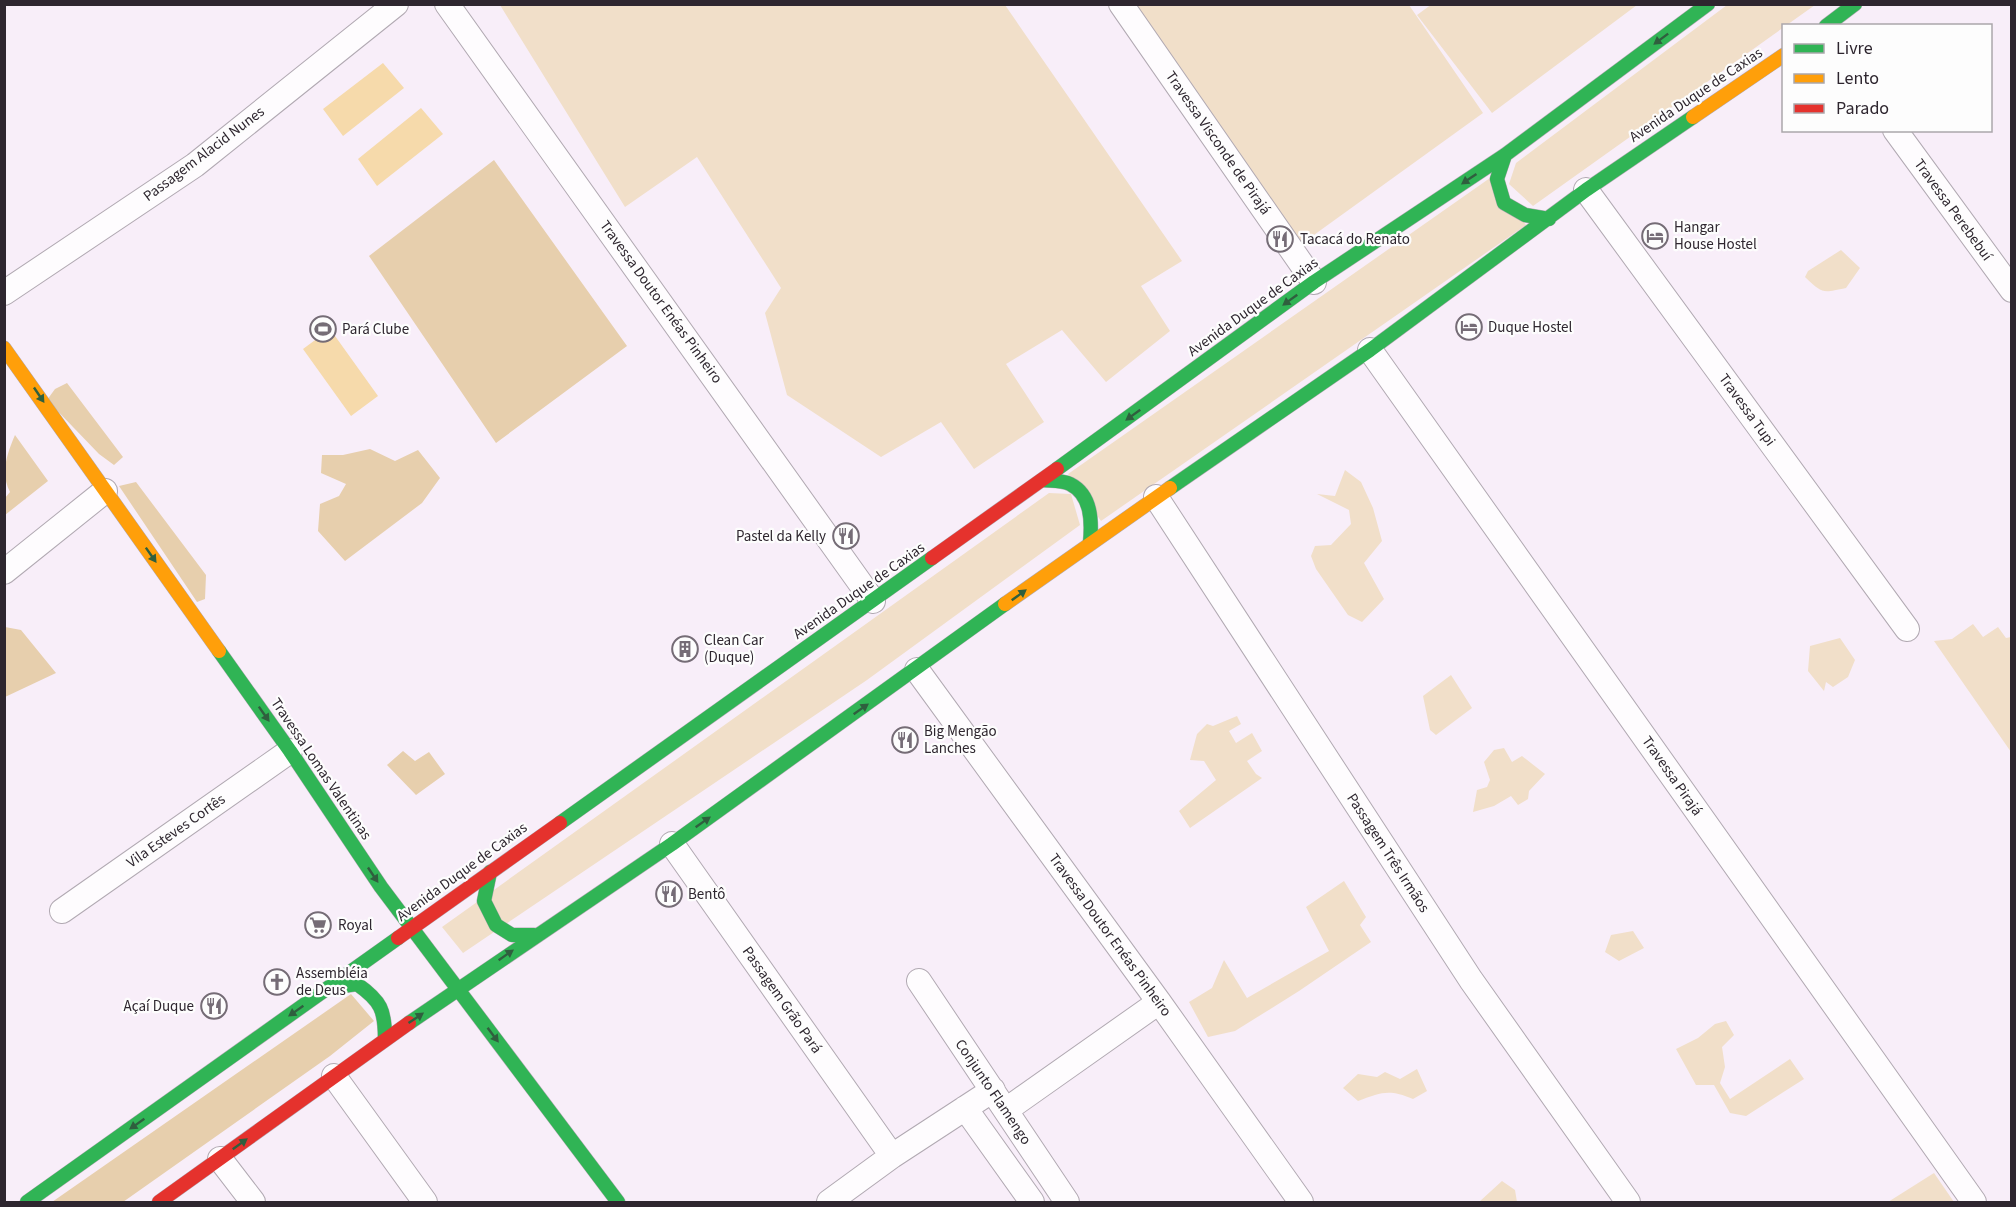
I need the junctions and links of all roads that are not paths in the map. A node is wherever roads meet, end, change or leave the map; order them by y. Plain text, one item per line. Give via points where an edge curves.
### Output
1 (396, 4) edge
2 (447, 4) edge
3 (1121, 4) edge
4 (1708, 4) edge
5 (1855, 4) edge
6 (1829, 24) edge
7 (1782, 56) edge
8 (1896, 132) edge
9 (1505, 155) junction
10 (1586, 190) junction
11 (1549, 219) junction
12 (1314, 282) junction
13 (2012, 290) edge
14 (4, 292) edge
15 (4, 348) edge
16 (1370, 350) junction
17 (1042, 480) junction
18 (105, 491) junction
19 (1156, 497) junction
20 (1090, 543) junction
21 (4, 572) edge
22 (873, 601) junction
23 (1907, 629) dead end
24 (917, 670) junction
25 (290, 751) junction
26 (672, 844) junction
27 (490, 872) junction
28 (62, 911) dead end
29 (412, 928) junction
30 (534, 935) junction
31 (919, 981) dead end
32 (329, 988) junction
33 (458, 988) junction
34 (1159, 1002) junction
35 (385, 1039) junction
36 (333, 1077) junction
37 (993, 1090) junction
38 (965, 1108) junction
39 (1006, 1110) junction
40 (892, 1156) junction
41 (220, 1159) junction
42 (27, 1203) edge
43 (159, 1203) edge
44 (253, 1203) edge
45 (425, 1203) edge
46 (618, 1203) edge
47 (829, 1203) edge
48 (1032, 1203) edge
49 (1067, 1203) edge
50 (1301, 1203) edge
51 (1628, 1203) edge
52 (1974, 1203) edge

1 - 14 street, Passagem Alacid Nunes via 195,165
2 - 22 street, Travessa Doutor Enéas Pinheiro
3 - 12 street, Travessa Visconde de Pirajá
4 -> 9 main road, Avenida Duque de Caxias
5 - 6 main road
7 - 10 main road, Avenida Duque de Caxias
8 - 13 street, Travessa Perebebuí
9 - 11 main road via 1497,179 1504,202 1525,216
9 -> 12 main road, Avenida Duque de Caxias
10 - 11 main road, Avenida Duque de Caxias
10 - 23 street, Travessa Tupi
11 - 16 main road, Avenida Duque de Caxias
12 -> 17 main road, Avenida Duque de Caxias
15 -> 18 main road, Travessa Lomas Valentinas
16 - 19 main road, Avenida Duque de Caxias
16 - 52 street, Travessa Pirajá
17 - 20 main road via 1070,484 1084,495 1092,519
17 - 22 main road, Avenida Duque de Caxias
18 - 21 street
18 -> 25 main road, Travessa Lomas Valentinas
19 - 20 main road, Avenida Duque de Caxias
19 - 51 street, Passagem Três Irmãos via 1471,980
24 -> 20 main road, Avenida Duque de Caxias
22 - 27 main road, Avenida Duque de Caxias
26 -> 24 main road, Avenida Duque de Caxias
24 - 34 street, Travessa Doutor Enéas Pinheiro
25 - 28 street, Vila Esteves Cortês
25 -> 29 main road, Travessa Lomas Valentinas
26 - 30 main road, Avenida Duque de Caxias
26 - 40 street, Passagem Grão Pará
27 - 29 main road, Avenida Duque de Caxias
27 - 30 main road via 484,902 496,925 512,935
29 - 32 main road, Avenida Duque de Caxias
29 - 33 main road, Travessa Lomas Valentinas
33 -> 30 main road, Avenida Duque de Caxias
31 - 37 street, Conjunto Flamengo
32 - 35 main road via 357,984 375,996 385,1016
32 -> 42 main road, Avenida Duque de Caxias
35 -> 33 main road, Avenida Duque de Caxias
33 -> 46 main road, Travessa Lomas Valentinas
34 - 39 street
34 - 50 street, Travessa Doutor Enéas Pinheiro
35 - 36 main road, Avenida Duque de Caxias
41 -> 36 main road, Avenida Duque de Caxias
36 - 45 street
37 - 38 street
37 - 39 street, Conjunto Flamengo
38 - 40 street
38 - 48 street
39 - 49 street, Conjunto Flamengo
40 - 47 street
41 - 43 main road, Avenida Duque de Caxias
41 - 44 street

